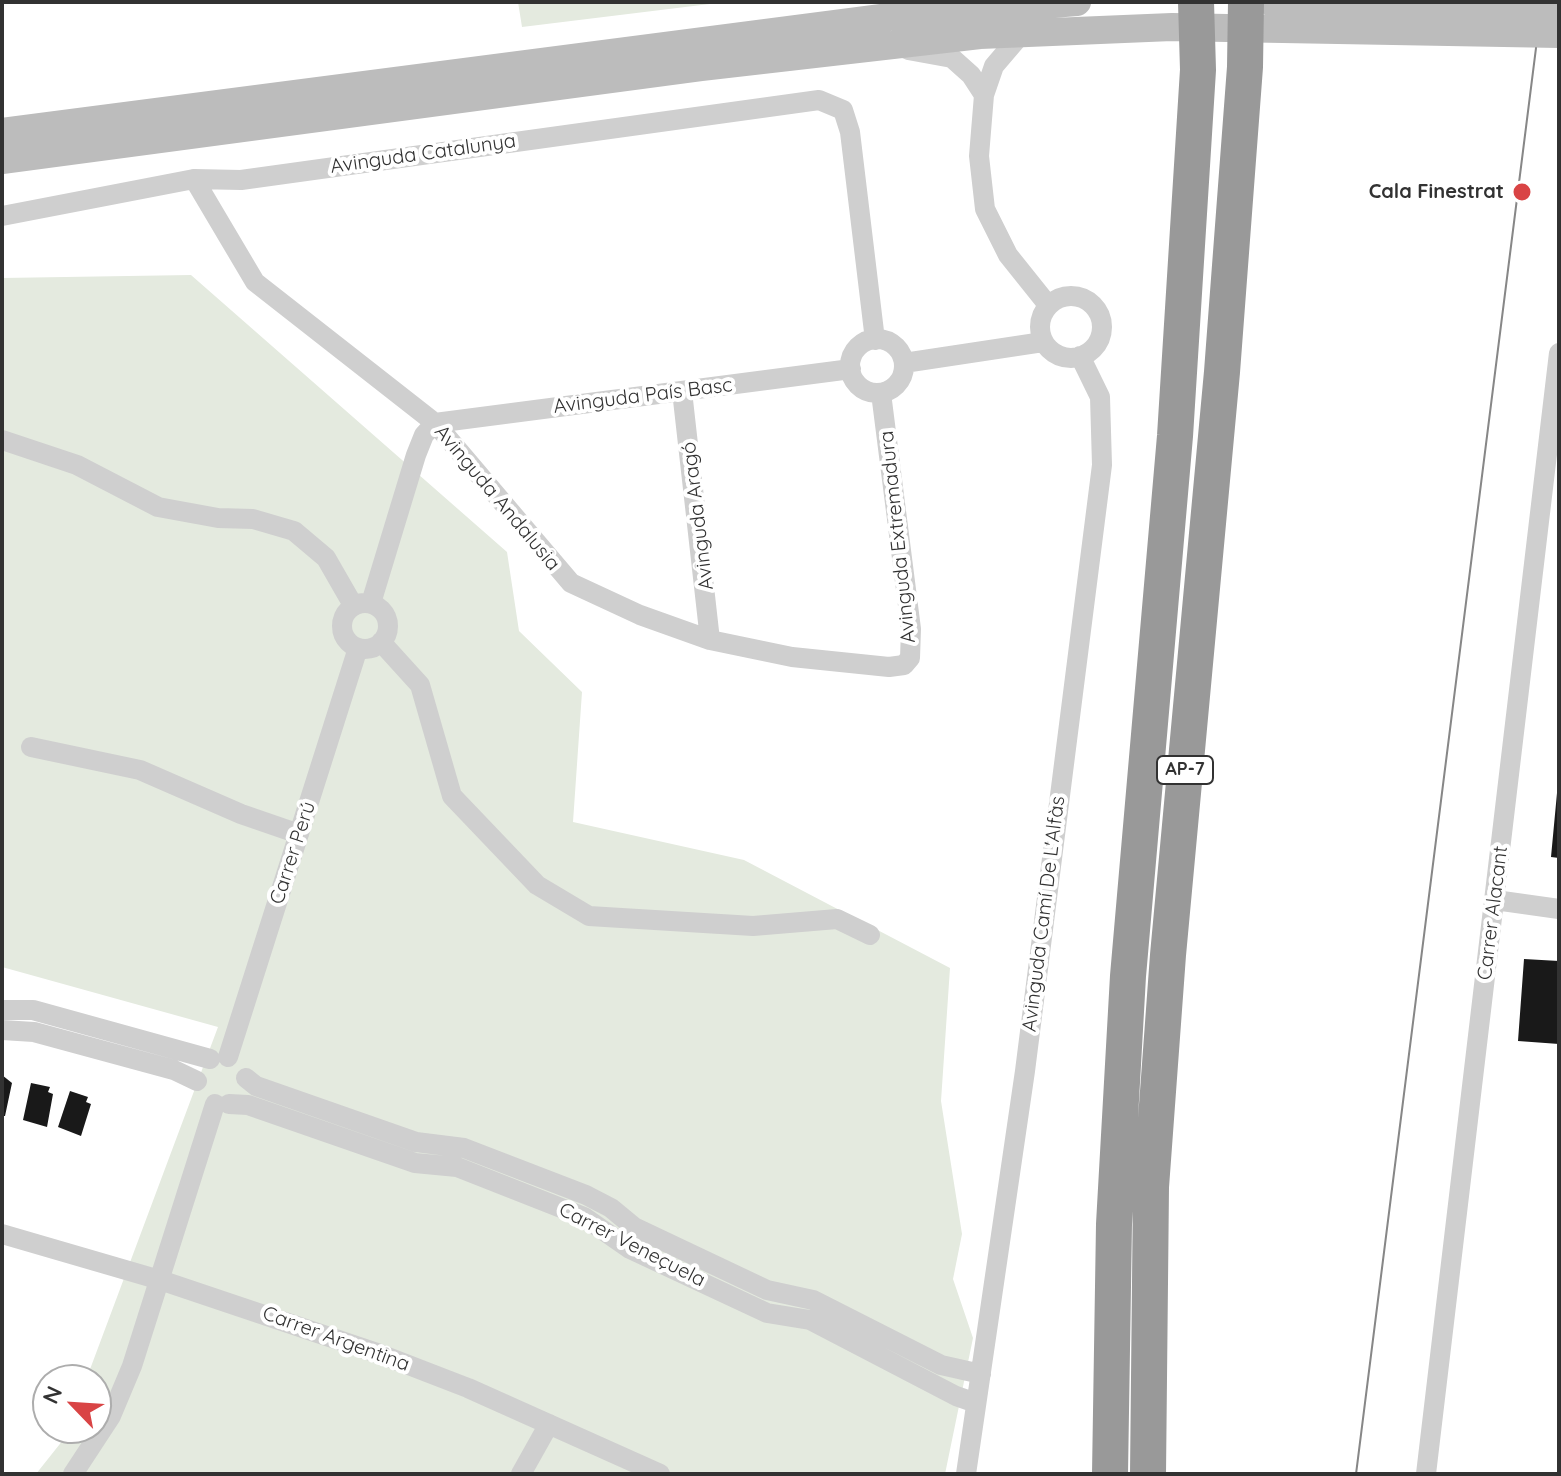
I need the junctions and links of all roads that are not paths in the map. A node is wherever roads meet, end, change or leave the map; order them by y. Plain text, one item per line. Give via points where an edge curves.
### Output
1 (1077, 2) edge
2 (1196, 2) edge
3 (1246, 2) edge
4 (1271, 2) edge
5 (1559, 7) edge
6 (1519, 19) junction
7 (1023, 32) junction
8 (1559, 34) edge
9 (876, 46) junction
10 (984, 95) junction
11 (2, 132) edge
12 (2, 160) edge
13 (194, 179) junction
14 (2, 216) edge
15 (1048, 305) junction
16 (875, 340) junction
17 (1043, 342) junction
18 (1559, 353) edge
19 (1080, 356) junction
20 (904, 363) junction
21 (851, 369) junction
22 (682, 391) junction
23 (881, 393) junction
24 (435, 423) junction
25 (2, 440) edge
26 (362, 604) junction
27 (710, 640) junction
28 (381, 642) junction
29 (358, 648) junction
30 (889, 667) joint
31 (31, 747) dead end
32 (299, 834) junction
33 (1495, 900) junction
34 (1559, 909) edge
35 (870, 935) dead end
36 (2, 1010) edge
37 (2, 1030) edge
38 (219, 1058) junction
39 (246, 1078) junction
40 (197, 1081) junction
41 (222, 1104) junction
42 (2, 1234) edge
43 (160, 1280) junction
44 (981, 1374) junction
45 (976, 1403) junction
46 (549, 1424) junction
47 (73, 1474) edge
48 (521, 1474) edge
49 (660, 1474) edge
50 (966, 1474) edge
51 (1110, 1474) edge
52 (1148, 1474) edge
53 (1426, 1474) edge

1 - 11 main road via 847,22
2 - 51 highway, AP-7 via 1198,70 1175,436 1128,976 1114,1224
3 - 52 highway, AP-7 via 1245,67 1151,1187
4 - 6 main road
5 - 6 main road
6 - 7 main road
6 - 8 main road
7 - 9 main road
7 - 10 street via 994,66
9 - 10 street via 952,58
9 - 12 main road
10 - 15 street via 979,156 985,209 1008,255
13 - 14 street, Avinguda Catalunya
13 - 16 street, Avinguda Catalunya via 241,180 819,100 843,110 850,132
13 - 24 street, Avinguda Andalusia via 255,282
15 - 17 street via 1039,324
15 - 19 street via 1076,296 1094,306 1101,335
16 - 20 street via 895,346
16 - 21 street via 856,350
17 - 19 street via 1060,356
17 - 20 street
18 - 33 street, Carrer Alacant
19 - 44 street, Avinguda Camí De L'Alfàs via 1100,397 1102,465
20 - 23 street via 896,386
21 - 22 street, Avinguda País Basc
21 - 23 street via 863,389
22 - 24 street, Avinguda País Basc
22 - 27 street, Avinguda Aragó
23 - 30 street, Avinguda Extremadura via 912,638 910,658 904,665
24 - 26 street via 419,446
24 - 27 street, Avinguda Andalusia via 571,583
25 - 26 street via 77,465 158,507 253,519 294,531 326,558
26 - 28 street via 387,617
26 - 29 street via 344,615 342,630
27 - 30 street, Avinguda Andalusia via 792,657
28 - 29 street via 371,649
28 - 35 street via 420,685 452,796 537,885 589,916 753,926 837,919
29 - 32 street, Carrer Perú
31 - 32 street via 140,770
32 - 38 street, Carrer Perú
33 - 34 street
33 - 53 street, Carrer Alacant
36 - 38 street via 33,1010
37 - 40 street via 34,1032
38 - 39 street via 240,1064
38 - 40 street via 199,1071
39 - 41 street via 242,1093
39 - 44 street, Carrer Veneçuela via 416,1142 464,1148 586,1195 634,1227 767,1290 820,1303 941,1365
40 - 41 street via 202,1095
41 - 43 street
41 - 45 street, Carrer Veneçuela via 248,1105 415,1163 457,1167 584,1217 630,1249 767,1313 810,1320
42 - 43 street, Carrer Argentina
43 - 46 street, Carrer Argentina via 380,1354
43 - 47 street via 122,1392
44 - 45 street, Avinguda Camí De L'Alfàs
45 - 50 street, Avinguda Camí De L'Alfàs
46 - 48 street
46 - 49 street, Carrer Argentina

